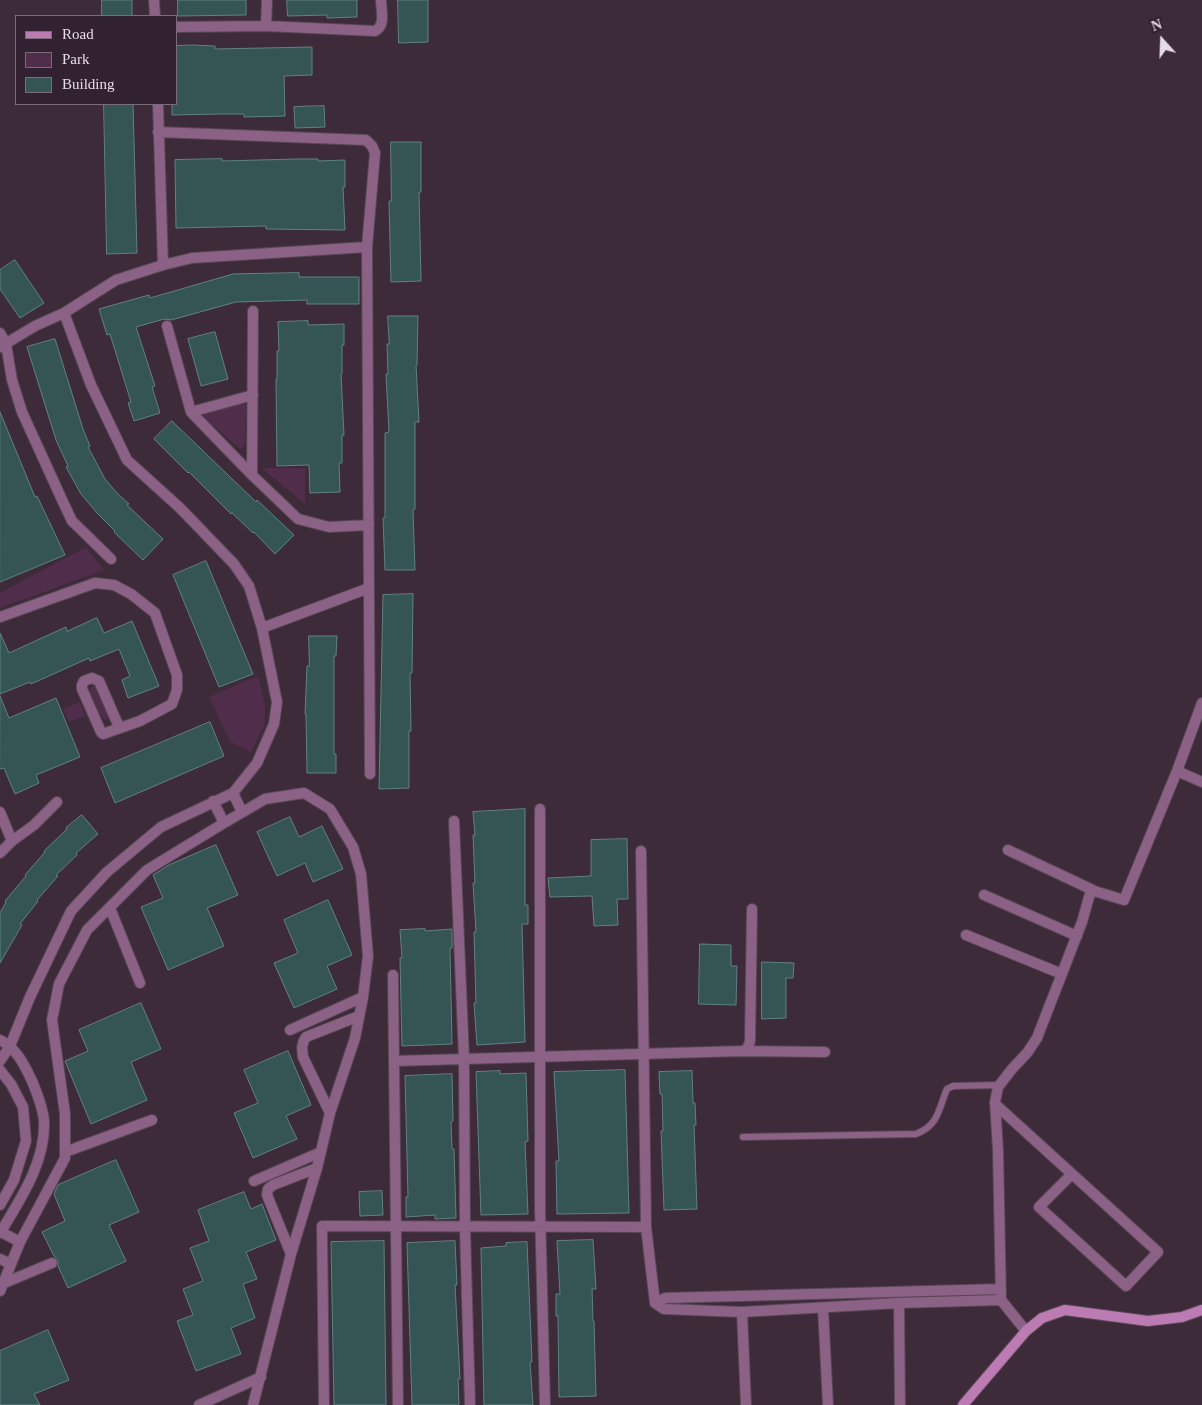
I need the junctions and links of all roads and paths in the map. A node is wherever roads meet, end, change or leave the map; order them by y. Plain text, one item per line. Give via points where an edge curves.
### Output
1 (154, 0) edge
2 (267, 0) edge
3 (381, 0) edge
4 (155, 15) edge
5 (266, 26) junction
6 (178, 27) edge
7 (158, 105) edge
8 (158, 132) junction
9 (367, 247) junction
10 (163, 265) junction
11 (253, 311) dead end
12 (64, 313) junction
13 (167, 326) dead end
14 (0, 333) edge
15 (3, 346) edge
16 (253, 395) junction
17 (191, 412) junction
18 (252, 475) junction
19 (369, 526) junction
20 (110, 559) dead end
21 (369, 588) junction
22 (0, 617) edge
23 (262, 628) junction
24 (1202, 703) edge
25 (119, 727) junction
26 (1177, 771) junction
27 (370, 774) dead end
28 (1202, 782) edge
29 (233, 793) junction
30 (213, 801) junction
31 (57, 802) dead end
32 (540, 809) dead end
33 (0, 812) edge
34 (242, 812) junction
35 (454, 821) dead end
36 (224, 823) junction
37 (12, 841) junction
38 (1008, 850) dead end
39 (641, 851) dead end
40 (0, 853) edge
41 (1101, 893) junction
42 (984, 895) dead end
43 (110, 908) junction
44 (752, 909) dead end
45 (966, 935) dead end
46 (1077, 936) junction
47 (1062, 974) junction
48 (393, 975) dead end
49 (140, 983) dead end
50 (363, 997) junction
51 (359, 1016) junction
52 (290, 1030) dead end
53 (0, 1040) edge
54 (10, 1046) junction
55 (743, 1051) junction
56 (825, 1052) dead end
57 (645, 1054) junction
58 (539, 1056) junction
59 (464, 1058) junction
60 (0, 1061) edge
61 (394, 1061) junction
62 (0, 1070) edge
63 (1000, 1085) junction
64 (995, 1104) junction
65 (330, 1113) junction
66 (152, 1120) dead end
67 (744, 1137) dead end
68 (64, 1152) junction
69 (321, 1152) junction
70 (317, 1168) junction
71 (1072, 1174) junction
72 (254, 1181) dead end
73 (0, 1205) edge
74 (646, 1227) junction
75 (396, 1228) junction
76 (465, 1228) junction
77 (540, 1228) junction
78 (0, 1233) edge
79 (20, 1242) junction
80 (291, 1254) junction
81 (0, 1259) edge
82 (52, 1263) dead end
83 (11, 1264) junction
84 (1, 1287) edge
85 (1001, 1295) junction
86 (655, 1303) junction
87 (899, 1303) junction
88 (824, 1308) junction
89 (1202, 1310) edge
90 (742, 1312) junction
91 (1026, 1331) junction
92 (261, 1377) junction
93 (199, 1405) edge
94 (253, 1405) edge
95 (324, 1405) edge
96 (398, 1405) edge
97 (470, 1405) edge
98 (545, 1405) edge
99 (746, 1405) edge
100 (828, 1405) edge
101 (900, 1405) edge
102 (963, 1405) edge

1 - 4 street
2 - 5 street
3 - 5 street via 382,25 375,31
5 - 6 street
7 - 8 street
8 - 9 street via 366,140 375,153
8 - 10 street
9 - 10 street via 192,258
9 - 19 street
10 - 12 street via 116,280
11 - 16 street
12 - 15 street
12 - 23 street via 91,385 128,460 234,564 249,586
13 - 17 street
14 - 15 street
15 - 20 street via 22,412 72,521
16 - 17 street
16 - 18 street
17 - 18 street
18 - 19 street via 298,519 328,527
19 - 21 street
21 - 23 street
21 - 27 street
22 - 25 street via 95,583 114,585 155,613 176,675 177,690 172,704
23 - 29 street via 277,702 274,724 257,763
24 - 26 street
25 - 25 street via 101,732 82,689 84,681 92,678 99,681
26 - 28 street
26 - 41 street via 1124,900
29 - 30 street
29 - 34 street
30 - 36 street
30 - 54 street via 161,827 108,872 71,911
31 - 37 street
32 - 58 street
33 - 37 street
34 - 36 street
34 - 50 street via 265,799 304,792 330,809 353,847 361,874 368,956
35 - 59 street
36 - 43 street via 148,870
37 - 40 street
38 - 41 street
39 - 57 street
41 - 46 street via 1091,890
42 - 46 street
43 - 49 street
43 - 68 street via 87,930 59,984 52,1020 65,1114
44 - 55 street via 750,1040 748,1048
45 - 47 street
46 - 47 street
47 - 63 street via 1037,1038
48 - 61 street
50 - 51 street
50 - 52 street
51 - 65 street
51 - 65 street via 306,1037 301,1048
53 - 54 street
54 - 60 street
54 - 78 street via 24,1063 44,1120 42,1148 34,1172
55 - 56 street
55 - 57 street
57 - 58 street
57 - 74 street
58 - 59 street
58 - 77 street
59 - 61 street
59 - 76 street
61 - 75 street
62 - 73 street via 23,1107 26,1140 14,1180
63 - 64 street
63 - 67 lane via 953,1086 947,1089 935,1121 916,1134
64 - 71 street
64 - 85 street
65 - 69 street
66 - 68 street
68 - 79 street via 65,1158
69 - 70 street
69 - 72 street
70 - 80 street
70 - 80 street via 273,1185 266,1195
71 - 71 street via 1158,1252 1126,1286 1039,1207
74 - 77 street
74 - 86 street
75 - 76 street
75 - 95 street via 322,1226
75 - 96 street
76 - 77 street
76 - 97 street
77 - 98 street
78 - 79 street
79 - 83 street
80 - 92 street
81 - 83 street
82 - 84 street
83 - 84 street
85 - 86 street via 665,1298
85 - 87 street
85 - 91 street
86 - 90 street via 664,1309
87 - 88 street
87 - 101 street
88 - 90 street
88 - 100 street
89 - 91 street via 1182,1317 1148,1321 1066,1310 1042,1318
90 - 99 street
91 - 102 street
92 - 93 street
92 - 94 street

